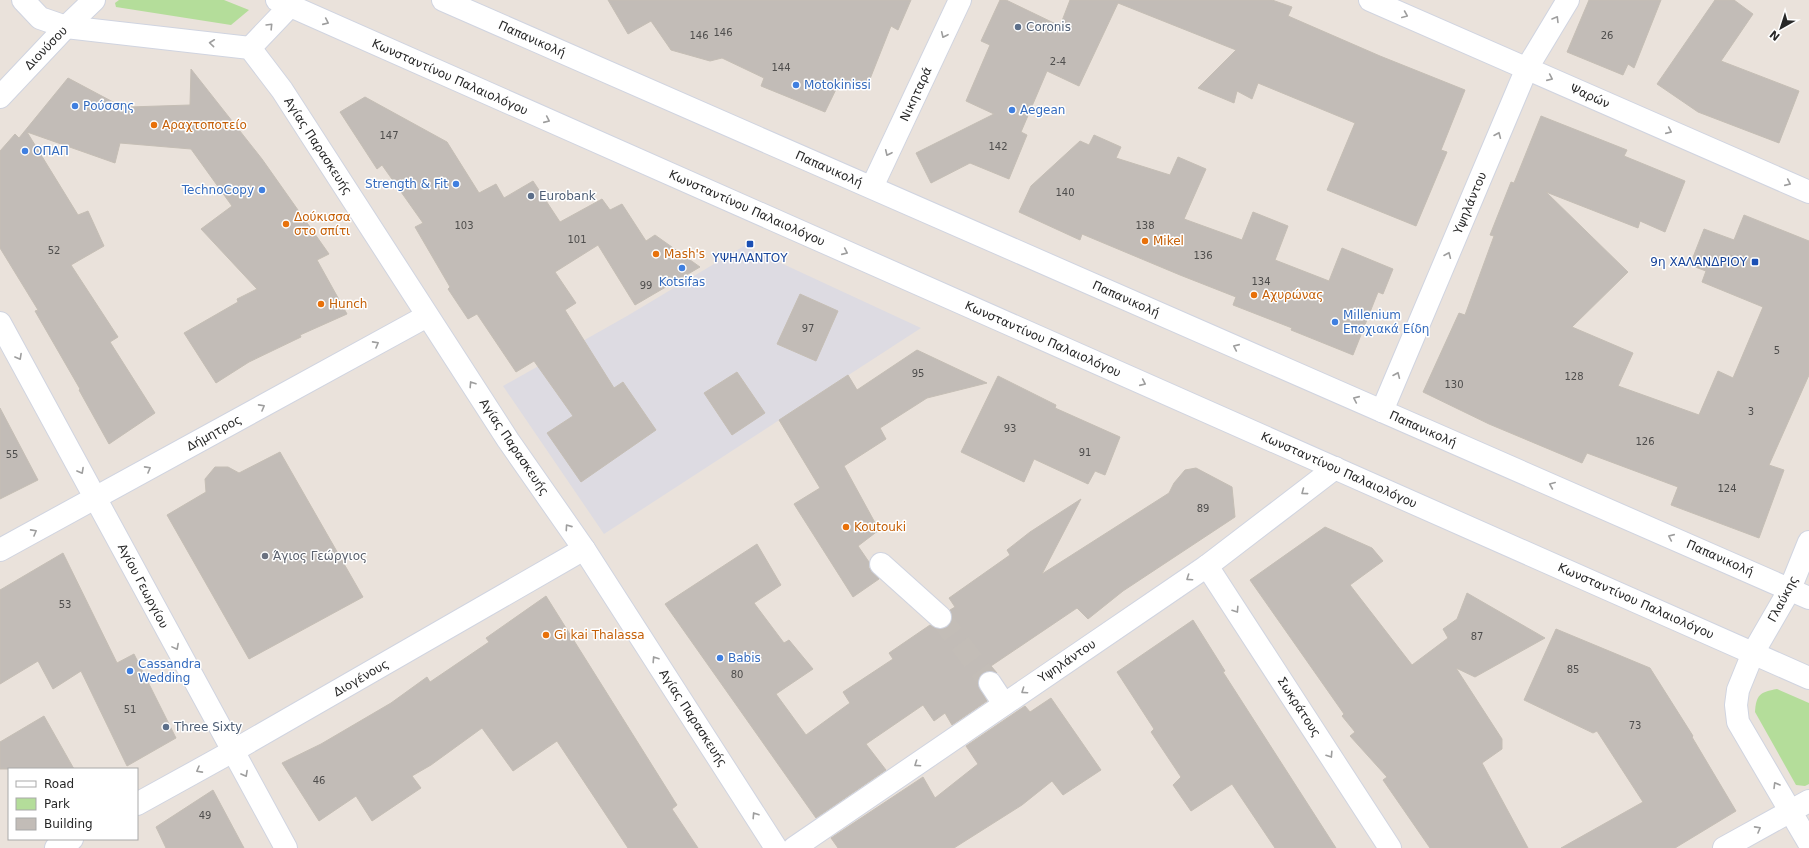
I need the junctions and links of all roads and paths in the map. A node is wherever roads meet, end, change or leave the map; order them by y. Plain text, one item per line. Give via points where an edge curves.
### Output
1 (23, 0) edge
2 (94, 0) edge
3 (443, 0) edge
4 (960, 0) edge
5 (1370, 0) edge
6 (1568, 0) edge
7 (284, 3) edge
8 (66, 27) junction
9 (250, 48) junction
10 (1527, 68) junction
11 (0, 97) edge
12 (872, 187) junction
13 (1809, 192) edge
14 (427, 316) junction
15 (0, 323) edge
16 (1382, 411) junction
17 (1335, 468) junction
18 (95, 498) junction
19 (1809, 542) edge
20 (584, 549) junction
21 (0, 550) edge
22 (881, 564) dead end
23 (1207, 566) junction
24 (1800, 594) edge
25 (940, 617) tunnel mouth
26 (1753, 653) junction
27 (1809, 678) edge
28 (990, 683) tunnel mouth
29 (1004, 704) junction
30 (233, 751) junction
31 (138, 803) edge
32 (1800, 806) edge
33 (70, 840) edge
34 (1809, 843) edge
35 (56, 848) edge
36 (286, 848) edge
37 (776, 848) edge
38 (794, 848) edge
39 (1390, 848) edge
40 (1724, 848) edge

1 - 8 street via 40,18
2 - 8 street, Διονύσου
3 - 12 street, Παπανικολή
4 -> 12 street, Νικηταρά
5 -> 10 street, Ψαρών
10 -> 6 street, Υψηλάντου
9 -> 7 street
7 -> 17 street, Κωνσταντίνου Παλαιολόγου
9 -> 8 street
8 - 11 street, Διονύσου
9 - 14 street, Αγίας Παρασκευής via 282,90
10 -> 13 street, Ψαρών
16 -> 10 street, Υψηλάντου
16 -> 12 street, Παπανικολή
18 -> 14 street, Δήμητρος
20 -> 14 street, Αγίας Παρασκευής via 508,440
15 -> 18 street, Αγίου Γεωργίου
24 -> 16 street, Παπανικολή
17 -> 23 street, Υψηλάντου
17 - 26 street, Κωνσταντίνου Παλαιολόγου
21 -> 18 street, Δήμητρος
18 -> 30 street, Αγίου Γεωργίου
19 - 24 street, Γλαύκης
20 - 30 street, Διογένους
37 -> 20 street, Αγίας Παρασκευής
22 - 25 street
23 -> 29 street, Υψηλάντου
23 -> 39 street, Σωκράτους
24 - 26 street, Γλαύκης
26 - 27 street, Κωνσταντίνου Παλαιολόγου
32 -> 26 street, Γλαύκης via 1738,722 1738,690
28 - 29 street
29 -> 38 street, Υψηλάντου
30 -> 31 street, Διογένους
30 -> 36 street, Αγίου Γεωργίου
32 - 34 street, Γλαύκης
40 -> 32 street
33 - 35 street

